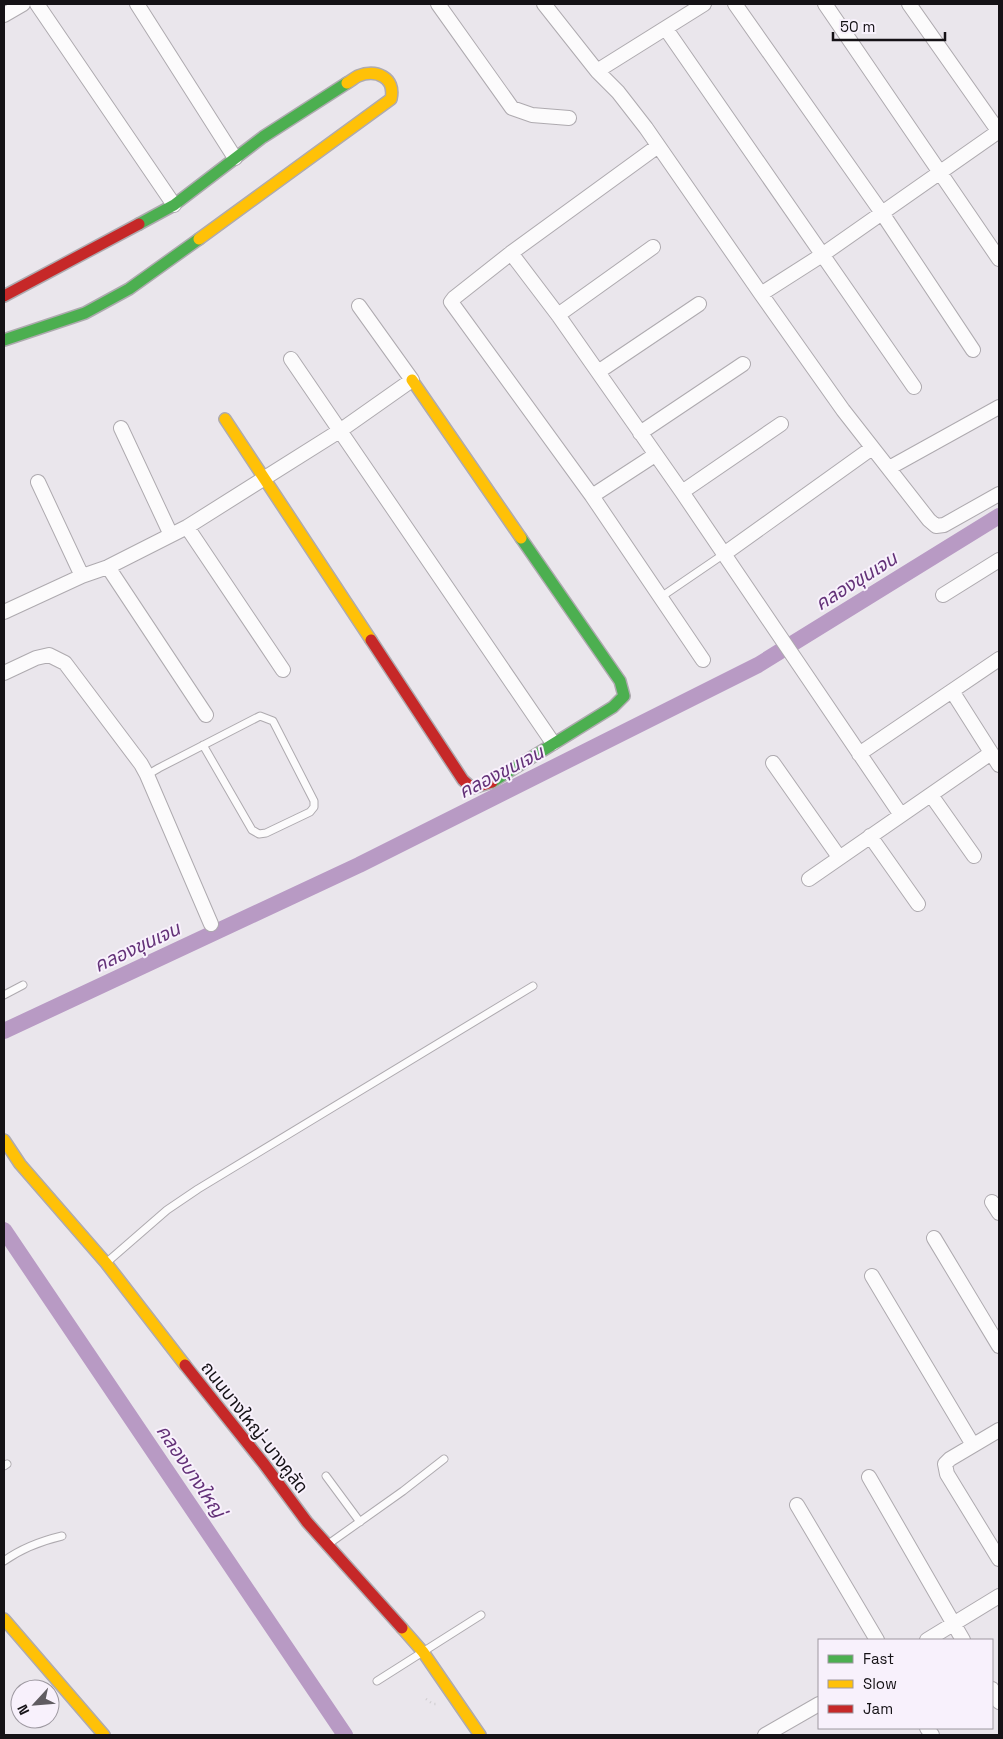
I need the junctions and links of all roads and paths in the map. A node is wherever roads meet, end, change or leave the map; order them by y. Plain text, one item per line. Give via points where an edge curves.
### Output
1 (23, 4) edge
2 (37, 4) edge
3 (137, 4) edge
4 (438, 4) edge
5 (544, 4) edge
6 (704, 4) edge
7 (735, 4) edge
8 (825, 4) edge
9 (909, 4) edge
10 (4, 15) edge
11 (666, 29) junction
12 (597, 71) junction
13 (570, 118) dead end
14 (999, 131) edge
15 (658, 146) junction
16 (235, 158) junction
17 (941, 171) junction
18 (174, 206) junction
19 (882, 213) junction
20 (653, 247) dead end
21 (511, 253) junction
22 (822, 255) junction
23 (999, 259) edge
24 (761, 294) junction
25 (4, 296) edge
26 (699, 304) dead end
27 (359, 306) dead end
28 (558, 315) junction
29 (4, 340) edge
30 (974, 350) dead end
31 (292, 359) dead end
32 (743, 364) dead end
33 (598, 372) junction
34 (412, 380) junction
35 (914, 387) dead end
36 (999, 407) edge
37 (225, 419) dead end
38 (781, 424) dead end
39 (121, 428) dead end
40 (340, 430) junction
41 (640, 433) junction
42 (872, 448) junction
43 (655, 455) junction
44 (889, 468) junction
45 (264, 479) junction
46 (38, 482) dead end
47 (682, 492) junction
48 (999, 494) edge
49 (592, 496) junction
50 (187, 526) junction
51 (172, 535) junction
52 (724, 554) junction
53 (999, 560) edge
54 (108, 567) junction
55 (82, 576) junction
56 (943, 595) dead end
57 (661, 597) junction
58 (4, 612) edge
59 (999, 659) edge
60 (704, 660) dead end
61 (283, 670) dead end
62 (4, 673) edge
63 (952, 691) junction
64 (206, 715) dead end
65 (553, 743) junction
66 (203, 745) junction
67 (859, 754) junction
68 (995, 759) edge
69 (773, 764) dead end
70 (147, 775) junction
71 (931, 796) junction
72 (901, 815) junction
73 (870, 836) junction
74 (974, 856) dead end
75 (840, 857) junction
76 (809, 879) dead end
77 (918, 904) dead end
78 (211, 924) dead end
79 (23, 985) dead end
80 (533, 986) dead end
81 (4, 995) edge
82 (4, 1140) edge
83 (934, 1238) dead end
84 (106, 1263) junction
85 (872, 1276) dead end
86 (999, 1346) edge
87 (999, 1430) edge
88 (973, 1445) junction
89 (444, 1459) dead end
90 (326, 1476) dead end
91 (869, 1478) dead end
92 (797, 1505) dead end
93 (360, 1522) junction
94 (62, 1536) dead end
95 (327, 1546) junction
96 (999, 1559) edge
97 (4, 1561) edge
98 (999, 1596) edge
99 (481, 1615) dead end
100 (4, 1619) edge
101 (954, 1624) junction
102 (876, 1639) edge
103 (929, 1639) edge
104 (963, 1639) edge
105 (423, 1652) junction
106 (378, 1681) dead end
107 (993, 1691) edge
108 (999, 1702) edge
109 (818, 1705) edge
110 (104, 1735) edge
111 (480, 1735) edge
112 (765, 1735) edge

1 - 10 street
2 - 18 street
3 - 16 street
4 - 13 street via 512,108 532,115
5 - 12 street
6 - 11 street
7 - 19 street
8 - 17 street
9 - 14 street
11 - 12 street
11 - 22 street
12 - 15 street via 618,92
14 - 17 street
15 - 21 street
15 - 24 street
16 - 18 street
16 - 29 street via 358,76 369,73 382,75 391,82 391,99 129,289 85,313
17 - 19 street
17 - 23 street
18 - 25 street
19 - 22 street
19 - 30 street
20 - 28 street
21 - 28 street
21 - 49 street via 451,302
22 - 24 street
22 - 35 street
24 - 42 street
26 - 33 street
27 - 34 street
28 - 33 street
31 - 40 street
32 - 41 street
33 - 41 street
34 - 40 street
34 - 65 street via 620,681 624,693 622,699
36 - 44 street
37 - 45 street
38 - 47 street
39 - 51 street
40 - 45 street
40 - 65 street
41 - 43 street
42 - 44 street
42 - 52 street
43 - 47 street
43 - 49 street
44 - 48 street via 936,526 944,525
45 - 50 street
45 - 65 street via 463,780 472,788 490,783
46 - 55 street
47 - 52 street
49 - 57 street
50 - 51 street
50 - 61 street
51 - 54 street
52 - 57 lane
52 - 67 street
53 - 56 street
54 - 55 street
54 - 64 street
55 - 58 street
57 - 60 street
59 - 63 street
62 - 70 street via 49,655 65,663
63 - 67 street
63 - 68 street
66 - 66 lane via 252,830 259,834 310,812 314,807 314,801 272,721 260,716
66 - 70 lane
67 - 72 street
68 - 71 street
69 - 75 street
70 - 78 street
71 - 72 street
71 - 74 street
72 - 73 street
73 - 75 street
73 - 77 street
75 - 76 street
79 - 81 lane
80 - 84 lane via 190,1194
82 - 84 street, ถนนบางใหญ่-บางคูลัด via 20,1164
83 - 86 street
84 - 95 street, ถนนบางใหญ่-บางคูลัด
85 - 88 street
87 - 88 street
88 - 96 street via 945,1464 947,1474
89 - 93 lane
90 - 93 lane
91 - 101 street
92 - 102 street
93 - 95 lane
94 - 97 lane via 19,1550
95 - 105 street, ถนนบางใหญ่-บางคูลัด
98 - 101 street
99 - 105 lane
100 - 110 street
101 - 103 street
101 - 104 street
105 - 106 lane
105 - 111 street, ถนนบางใหญ่-บางคูลัด
107 - 108 street
109 - 112 street

